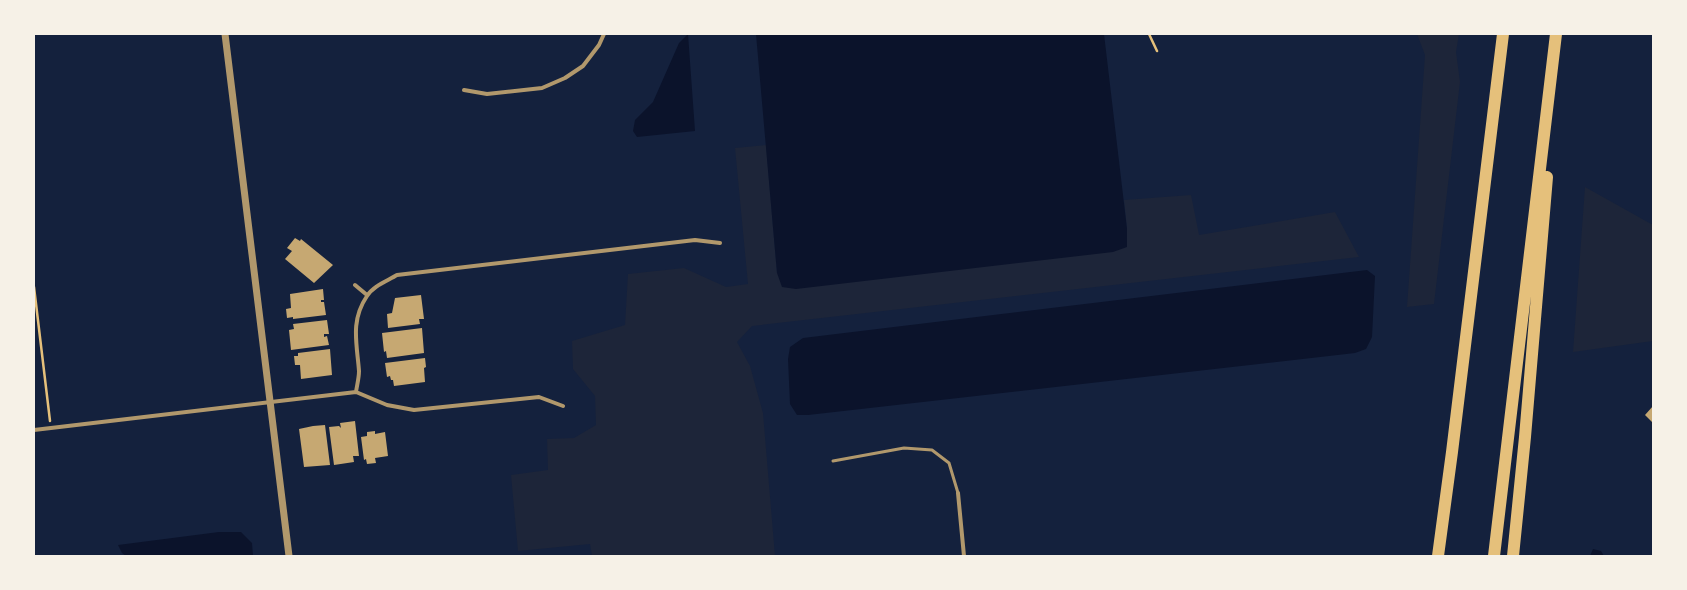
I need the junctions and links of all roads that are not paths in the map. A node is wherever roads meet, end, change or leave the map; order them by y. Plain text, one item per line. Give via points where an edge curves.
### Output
1 (225, 34) edge
2 (604, 34) edge
3 (1503, 34) edge
4 (1556, 35) edge
5 (464, 90) dead end
6 (720, 243) dead end
7 (355, 285) dead end
8 (367, 295) junction
9 (356, 392) junction
10 (270, 402) junction
11 (563, 406) dead end
12 (34, 430) edge
13 (833, 461) dead end
14 (958, 493) joint
15 (289, 556) edge
16 (964, 556) edge
17 (1438, 556) edge
18 (1494, 556) edge
19 (1513, 556) edge

1 - 10 street
2 - 5 street via 583,66 565,78 542,88 487,94
3 - 17 highway
4 - 18 highway
4 - 19 highway via 1544,227
6 - 8 street via 695,240 397,275 378,285
7 - 8 street
8 - 9 street via 355,331 359,373
9 - 10 street
9 - 11 street via 387,405 414,410 539,397
10 - 12 street
10 - 15 street
13 - 14 lane via 904,448 932,450 949,463
14 - 16 street

